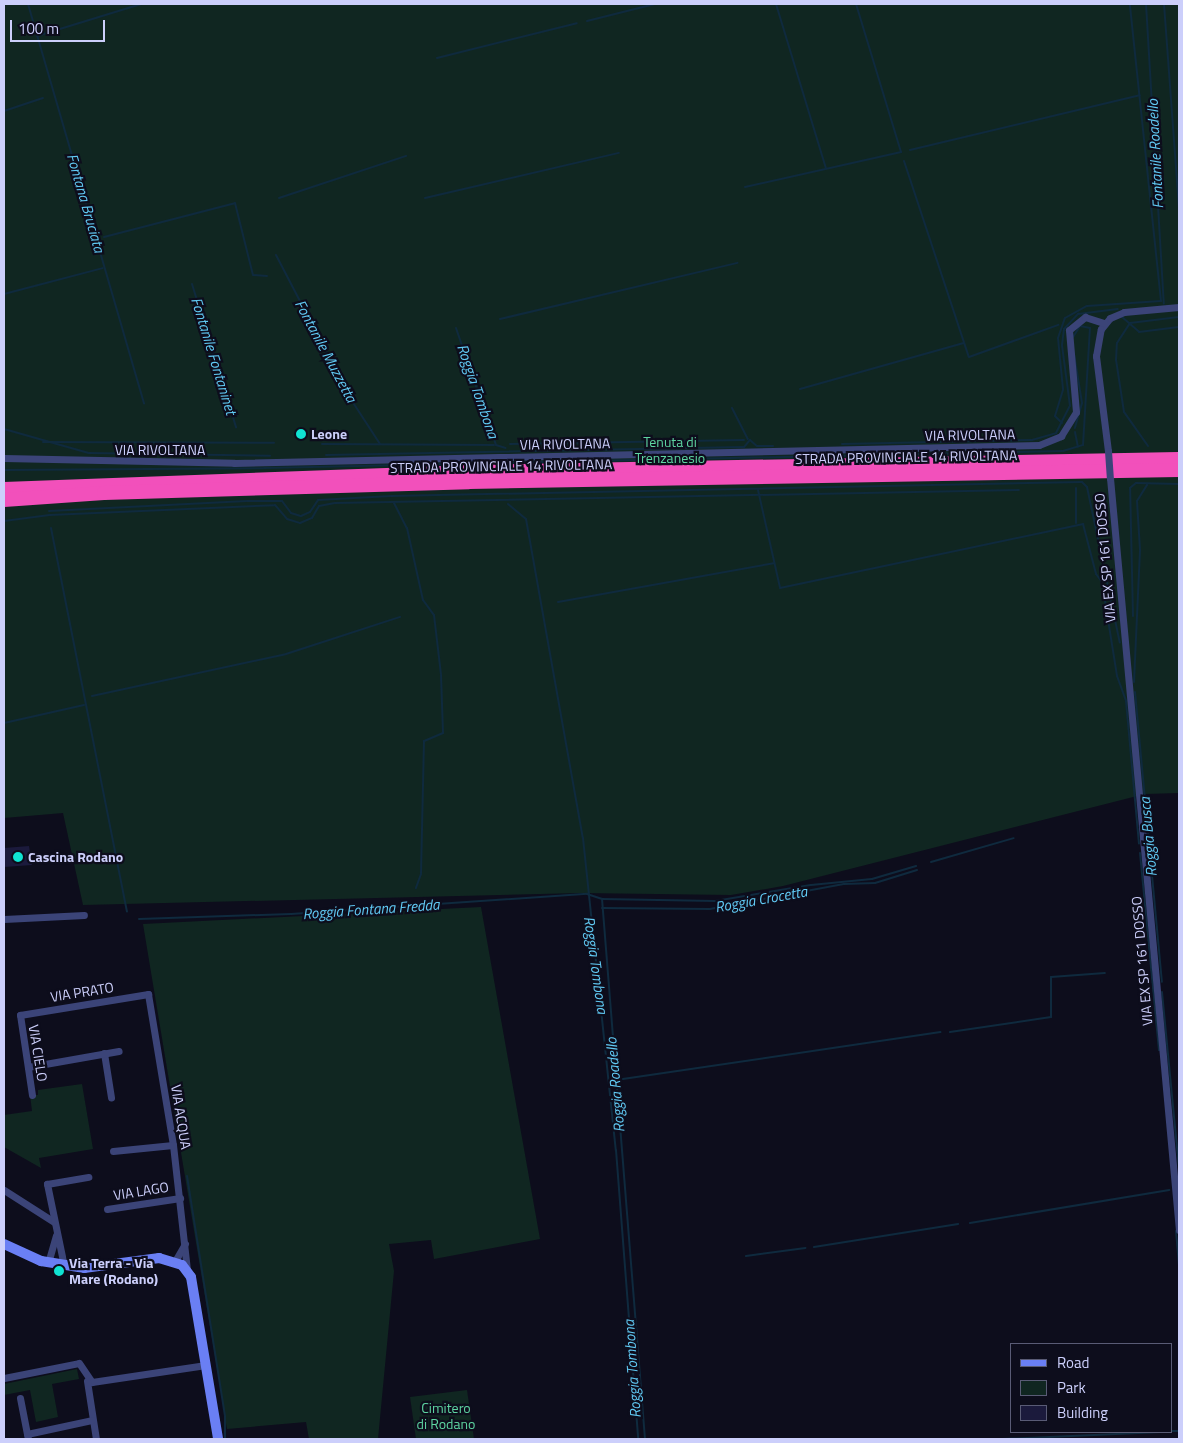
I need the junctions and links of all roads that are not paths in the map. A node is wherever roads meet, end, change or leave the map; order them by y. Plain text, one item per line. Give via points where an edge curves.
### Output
1 (1179, 307) edge
2 (1104, 323) junction
3 (4, 458) edge
4 (1179, 459) edge
5 (1179, 470) edge
6 (4, 489) edge
7 (188, 490) junction
8 (4, 500) edge
9 (4, 506) edge
10 (84, 915) dead end
11 (4, 919) edge
12 (148, 994) joint
13 (20, 1015) joint
14 (119, 1051) dead end
15 (104, 1053) junction
16 (28, 1067) junction
17 (32, 1095) dead end
18 (111, 1097) dead end
19 (173, 1145) junction
20 (113, 1151) dead end
21 (88, 1177) dead end
22 (4, 1190) edge
23 (180, 1198) junction
24 (107, 1209) dead end
25 (54, 1222) junction
26 (1179, 1230) edge
27 (56, 1235) junction
28 (4, 1244) edge
29 (186, 1244) junction
30 (175, 1261) junction
31 (48, 1263) junction
32 (64, 1266) junction
33 (187, 1270) junction
34 (206, 1365) junction
35 (4, 1378) edge
36 (87, 1381) junction
37 (20, 1398) dead end
38 (92, 1420) junction
39 (28, 1436) edge
40 (96, 1439) edge
41 (218, 1439) edge

1 - 2 street via 1128,311
2 - 3 street, VIA RIVOLTANA via 1085,317 1068,330 1076,412 1061,436 1036,445 234,463
2 - 26 street, VIA EX SP 161 DOSSO, bridge via 1096,351 1108,451
4 - 6 highway, STRADA PROVINCIALE 14 RIVOLTANA via 470,472
5 - 7 highway, STRADA PROVINCIALE 14 RIVOLTANA
7 - 8 highway, STRADA PROVINCIALE 14 RIVOLTANA
7 - 9 highway
10 - 11 street
12 - 13 street, VIA PRATO
12 - 19 street, VIA ACQUA
13 - 16 street, VIA CIELO
14 - 15 street
15 - 16 street
15 - 18 street
16 - 17 street, VIA CIELO
19 - 20 street
19 - 23 street, VIA ACQUA
21 - 25 street via 47,1184
22 - 25 street
23 - 24 street, VIA LAGO
23 - 29 street, VIA ACQUA
25 - 27 street
27 - 31 street
27 - 32 street
28 - 31 street
29 - 30 street
29 - 33 street, VIA ACQUA
30 - 32 street via 159,1258 99,1268
30 - 33 street
31 - 32 street
33 - 34 street
34 - 36 street
34 - 41 street
35 - 36 street via 79,1363
36 - 38 street
37 - 39 street
38 - 39 street
38 - 40 street

